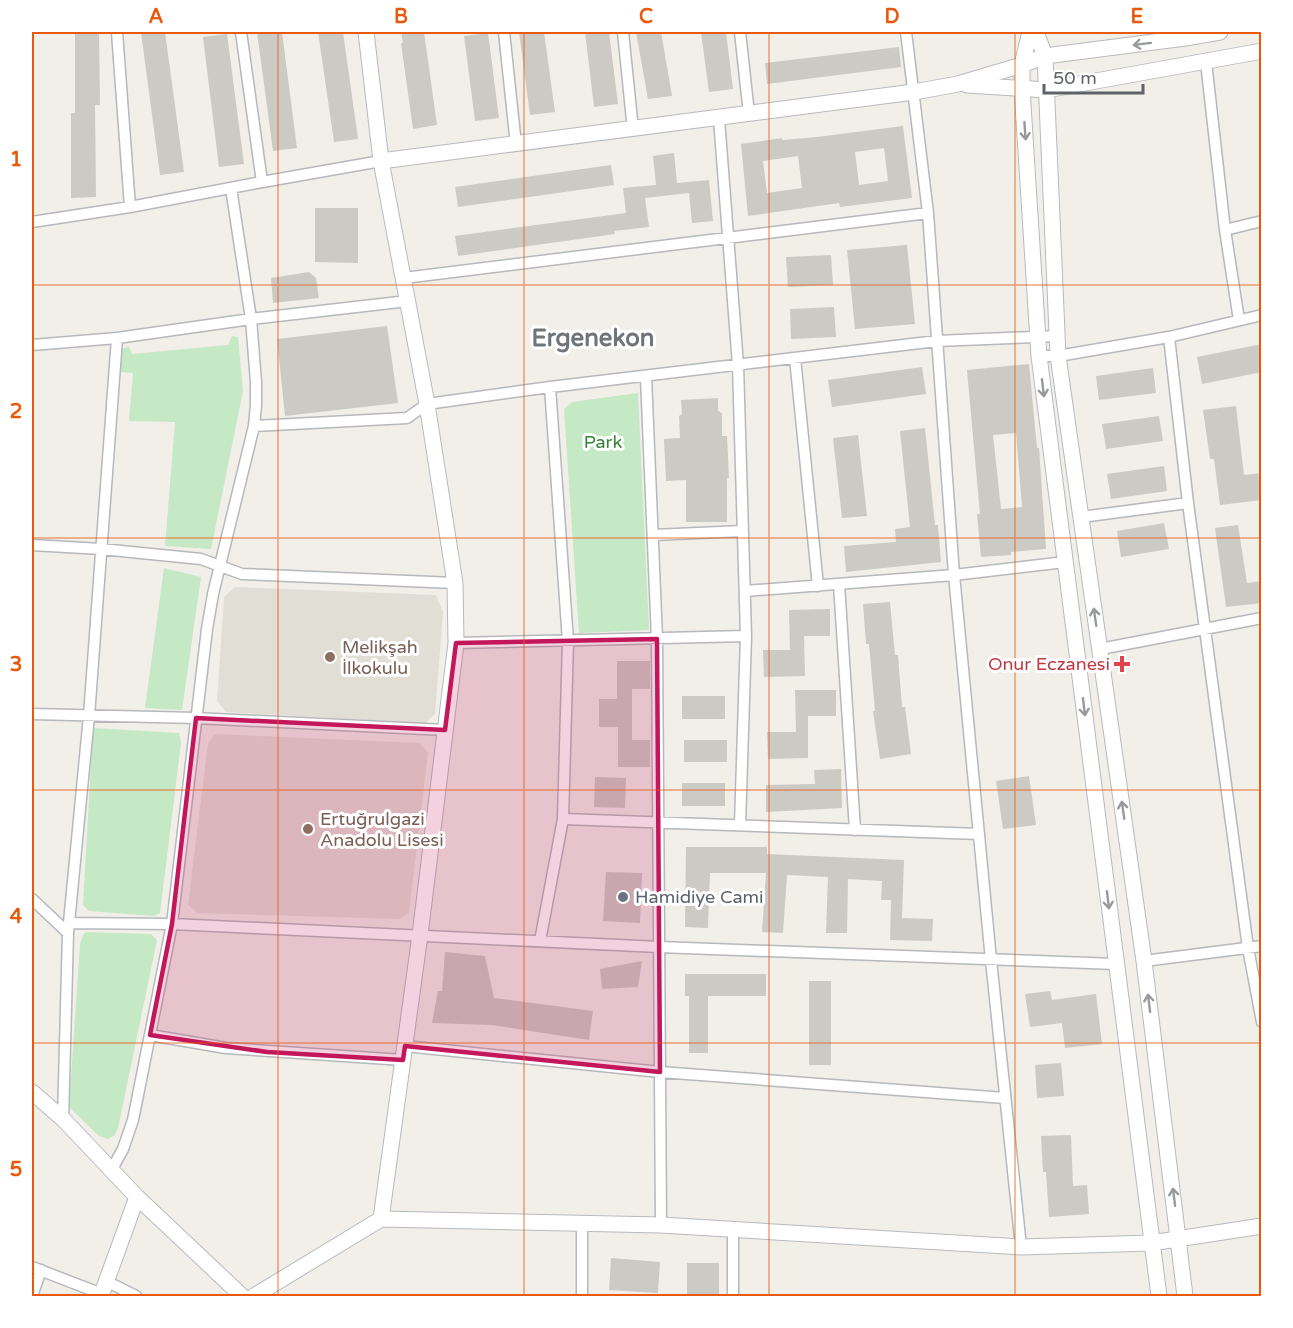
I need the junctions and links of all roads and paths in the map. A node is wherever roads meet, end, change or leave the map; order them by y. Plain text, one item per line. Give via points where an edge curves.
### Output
1 (117, 32) edge
2 (241, 32) edge
3 (366, 32) edge
4 (504, 32) edge
5 (622, 32) edge
6 (740, 32) edge
7 (906, 32) edge
8 (1030, 32) edge
9 (1036, 32) edge
10 (1220, 32) edge
11 (1185, 35) edge
12 (1262, 51) edge
13 (1045, 56) junction
14 (1206, 62) junction
15 (1022, 65) junction
16 (958, 84) junction
17 (1022, 89) junction
18 (1046, 90) junction
19 (914, 92) junction
20 (749, 114) junction
21 (719, 119) junction
22 (633, 130) junction
23 (516, 145) junction
24 (381, 161) junction
25 (262, 182) junction
26 (231, 188) junction
27 (130, 207) junction
28 (928, 213) junction
29 (1262, 221) edge
30 (32, 222) edge
31 (1225, 230) junction
32 (728, 237) junction
33 (404, 278) junction
34 (408, 301) junction
35 (1262, 315) edge
36 (251, 319) junction
37 (1239, 320) junction
38 (1038, 336) junction
39 (1057, 336) junction
40 (1169, 337) junction
41 (117, 338) junction
42 (937, 340) junction
43 (32, 345) edge
44 (1039, 356) junction
45 (1058, 356) junction
46 (795, 358) junction
47 (738, 365) junction
48 (646, 377) junction
49 (550, 387) junction
50 (428, 404) junction
51 (254, 426) junction
52 (1188, 503) junction
53 (1081, 517) junction
54 (743, 531) junction
55 (653, 535) junction
56 (32, 545) edge
57 (101, 549) junction
58 (1065, 562) junction
59 (220, 567) junction
60 (954, 576) junction
61 (455, 583) junction
62 (839, 584) junction
63 (818, 586) junction
64 (745, 591) junction
65 (1262, 618) edge
66 (1206, 630) junction
67 (747, 636) junction
68 (657, 639) junction
69 (568, 641) junction
70 (456, 643) junction
71 (1100, 649) junction
72 (32, 714) edge
73 (89, 716) junction
74 (195, 717) junction
75 (445, 730) junction
76 (563, 819) junction
77 (658, 822) junction
78 (740, 825) junction
79 (855, 830) junction
80 (979, 834) junction
81 (32, 899) edge
82 (172, 924) junction
83 (68, 928) junction
84 (420, 936) junction
85 (540, 941) junction
86 (1262, 946) edge
87 (659, 947) junction
88 (1248, 948) junction
89 (990, 960) junction
90 (1144, 961) junction
91 (1116, 964) junction
92 (1262, 1022) edge
93 (150, 1035) junction
94 (404, 1053) junction
95 (660, 1072) junction
96 (32, 1092) edge
97 (1005, 1098) junction
98 (63, 1119) junction
99 (112, 1169) junction
100 (137, 1197) junction
101 (381, 1219) junction
102 (582, 1224) junction
103 (661, 1225) junction
104 (1262, 1226) edge
105 (733, 1229) junction
106 (1179, 1240) junction
107 (1151, 1243) junction
108 (1022, 1247) junction
109 (36, 1268) edge
110 (103, 1290) edge
111 (32, 1296) edge
112 (136, 1296) edge
113 (242, 1296) edge
114 (254, 1296) edge
115 (582, 1296) edge
116 (733, 1296) edge
117 (1159, 1296) edge
118 (1185, 1296) edge

1 - 27 street
2 - 25 street
3 - 24 main road
4 - 23 street
5 - 22 street
6 - 20 street
7 - 19 street
8 - 15 main road
9 - 13 main road
10 - 11 main road
11 -> 13 main road
12 - 14 main road
13 - 15 main road
13 - 18 main road
14 - 18 main road
14 - 31 street
15 - 16 main road
15 - 17 main road
16 - 17 main road
16 - 19 main road
17 - 18 main road
17 -> 38 main road
18 - 39 main road
19 - 20 main road
19 - 28 street
20 - 21 main road
21 - 22 main road
21 - 32 street
22 - 23 main road
23 - 24 main road
24 - 25 street
24 - 33 main road
25 - 26 street
26 - 27 street
26 - 36 street
27 - 30 street
28 - 32 street
28 - 42 street
29 - 31 street
31 - 37 street
32 - 33 street
32 - 47 street
33 - 34 main road
34 - 36 street
34 - 50 main road
35 - 37 street
36 - 41 street
36 - 51 street via 256,381
37 - 40 street
38 - 39 street
38 - 42 street
38 - 44 main road
39 - 45 main road
40 - 45 street
40 - 52 street
41 - 43 street
41 - 57 street
42 - 46 street
42 - 60 street
44 - 45 street
44 -> 58 main road
45 - 53 main road
46 - 47 street
46 - 63 street
47 - 48 street
47 - 54 street
48 - 49 street
48 - 55 street
49 - 50 street
49 - 69 street
50 - 51 street via 407,418
50 - 61 main road
51 - 59 street
52 - 53 street
52 - 66 street
71 -> 53 main road
54 - 55 street
54 - 64 street
55 - 68 street
56 - 57 street
57 - 59 street via 201,559
57 - 73 street
58 - 60 street
58 -> 91 main road
59 - 61 street via 242,574
59 - 74 street
60 - 62 street
60 - 80 street
61 - 70 main road
62 - 63 street
62 - 79 street
63 - 64 street
64 - 67 street
65 - 66 street
66 - 71 street
66 - 88 street
67 - 68 street
67 - 78 street
68 - 69 street
68 - 77 street
69 - 70 street
69 - 76 street
70 - 75 main road
90 -> 71 main road
72 - 73 street
73 - 74 street
73 - 83 street
74 - 75 street
74 - 82 street
75 - 84 main road
76 - 77 street
76 - 85 street
77 - 78 street
77 - 87 street
78 - 79 street
79 - 80 street
80 - 89 street
81 - 83 street
82 - 83 street
82 - 84 street
82 - 93 street
83 - 98 street
84 - 85 street
84 - 94 main road
85 - 87 street
86 - 88 street
87 - 89 street
87 - 95 street
88 - 90 street
88 - 92 street
89 - 91 street
89 - 97 street
106 -> 90 main road
91 - 107 main road
93 - 94 street via 236,1049
93 - 99 street via 131,1127
94 - 95 street
94 - 101 main road
95 - 97 street
95 - 103 street
96 - 98 main road
97 - 108 street
98 - 99 main road
99 - 100 main road
100 - 110 main road
100 - 113 main road
101 - 102 main road
101 - 114 main road
102 - 103 main road
102 - 115 street
103 - 105 main road
104 - 106 main road
105 - 108 main road
105 - 116 street
106 - 107 main road
106 - 118 main road
107 - 108 main road
107 - 117 main road
109 - 110 street
109 - 111 street
110 - 112 street

